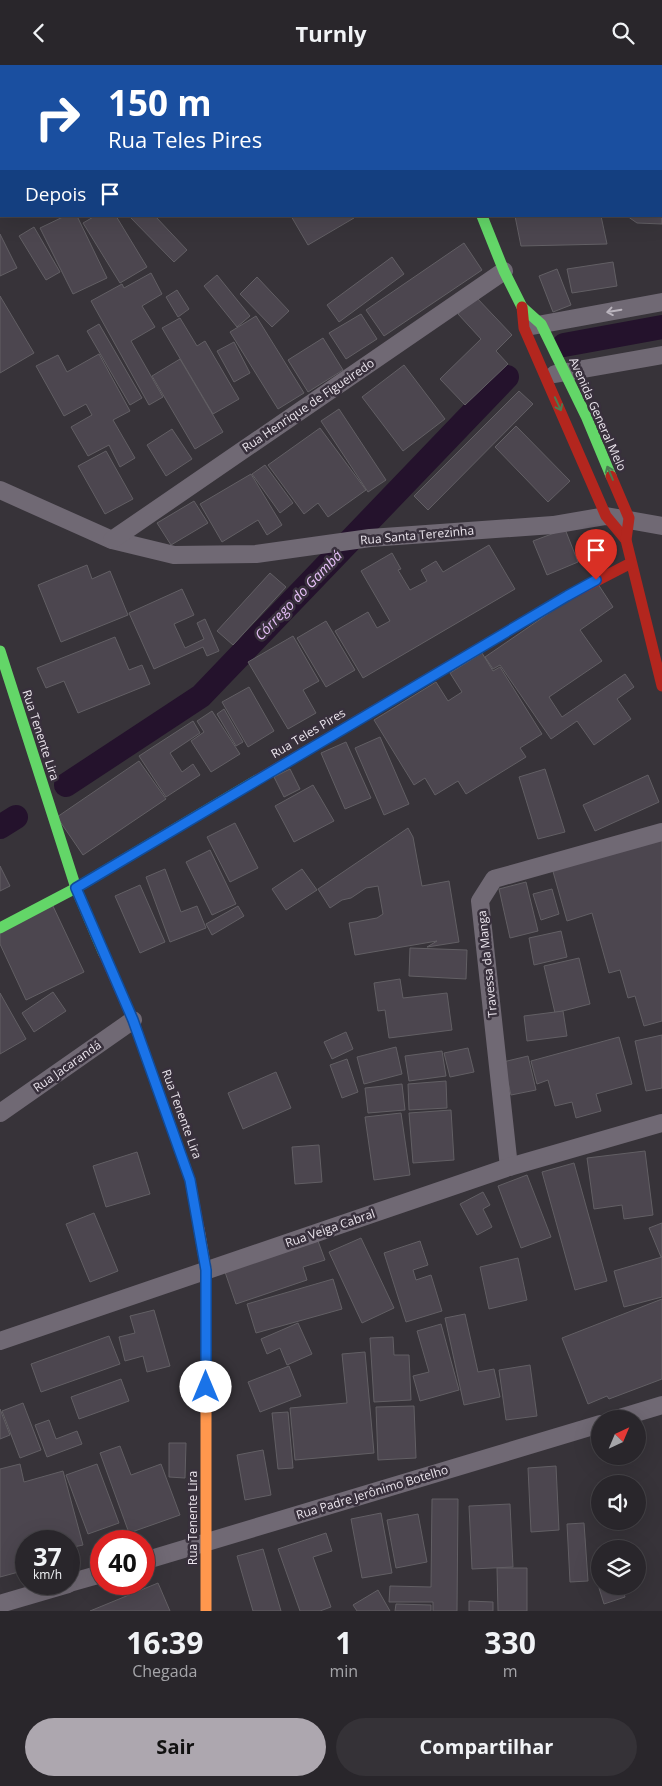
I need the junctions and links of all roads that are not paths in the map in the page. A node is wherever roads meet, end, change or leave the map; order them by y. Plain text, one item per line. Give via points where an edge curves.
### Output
1 (482, 217) edge
2 (504, 271) junction
3 (662, 302) edge
4 (522, 307) junction
5 (541, 324) junction
6 (524, 328) junction
7 (662, 355) edge
8 (564, 372) junction
9 (545, 377) junction
10 (0, 490) edge
11 (606, 516) junction
12 (629, 518) junction
13 (662, 526) edge
14 (112, 540) junction
15 (626, 541) junction
16 (631, 563) junction
17 (0, 651) edge
18 (662, 686) edge
19 (662, 832) edge
20 (76, 888) junction
21 (0, 928) edge
22 (133, 1020) junction
23 (0, 1113) edge
24 (662, 1123) edge
25 (509, 1167) junction
26 (206, 1270) junction
27 (0, 1341) edge
28 (662, 1405) edge
29 (646, 1410) edge
30 (591, 1427) edge
31 (206, 1542) junction
32 (155, 1558) edge
33 (31, 1595) edge
34 (0, 1604) edge
35 (206, 1611) edge

1 - 2 street, Avenida General Melo
2 - 4 street, Avenida General Melo
2 - 14 street, Rua Henrique de Figueiredo
3 -> 5 street
4 - 5 street, Avenida General Melo
4 - 6 street, Avenida General Melo
5 - 6 street
5 - 8 street, Avenida General Melo
6 - 9 street, Avenida General Melo
7 - 8 street
8 - 9 street
12 -> 8 street, Avenida General Melo
9 -> 11 street, Avenida General Melo
10 - 14 street, Rua Santa Terezinha
11 - 12 street, Rua Santa Terezinha
11 - 14 street, Rua Santa Terezinha via 553,525 370,538 256,553 174,555
11 - 15 street, Avenida General Melo
12 - 13 street, Rua Santa Terezinha
12 - 15 street, Avenida General Melo
15 - 16 street, Avenida General Melo
16 - 18 street, Avenida General Melo
16 - 20 street, Rua Teles Pires via 567,596
17 - 20 street, Rua Tenente Lira
19 - 25 street, Travessa da Manga via 494,879 480,901
20 - 21 street, Rua Teles Pires
20 - 22 street, Rua Tenente Lira
22 - 23 street, Rua Jacarandá
22 - 26 street, Rua Tenente Lira via 190,1180
24 - 25 street, Rua Veiga Cabral
25 - 26 street, Rua Veiga Cabral
26 - 27 street, Rua Veiga Cabral
26 - 31 street, Rua Tenente Lira
28 - 29 street
30 - 31 street, Rua Padre Jerônimo Botelho
31 - 32 street, Rua Padre Jerônimo Botelho
31 - 35 street, Rua Tenente Lira
33 - 34 street

